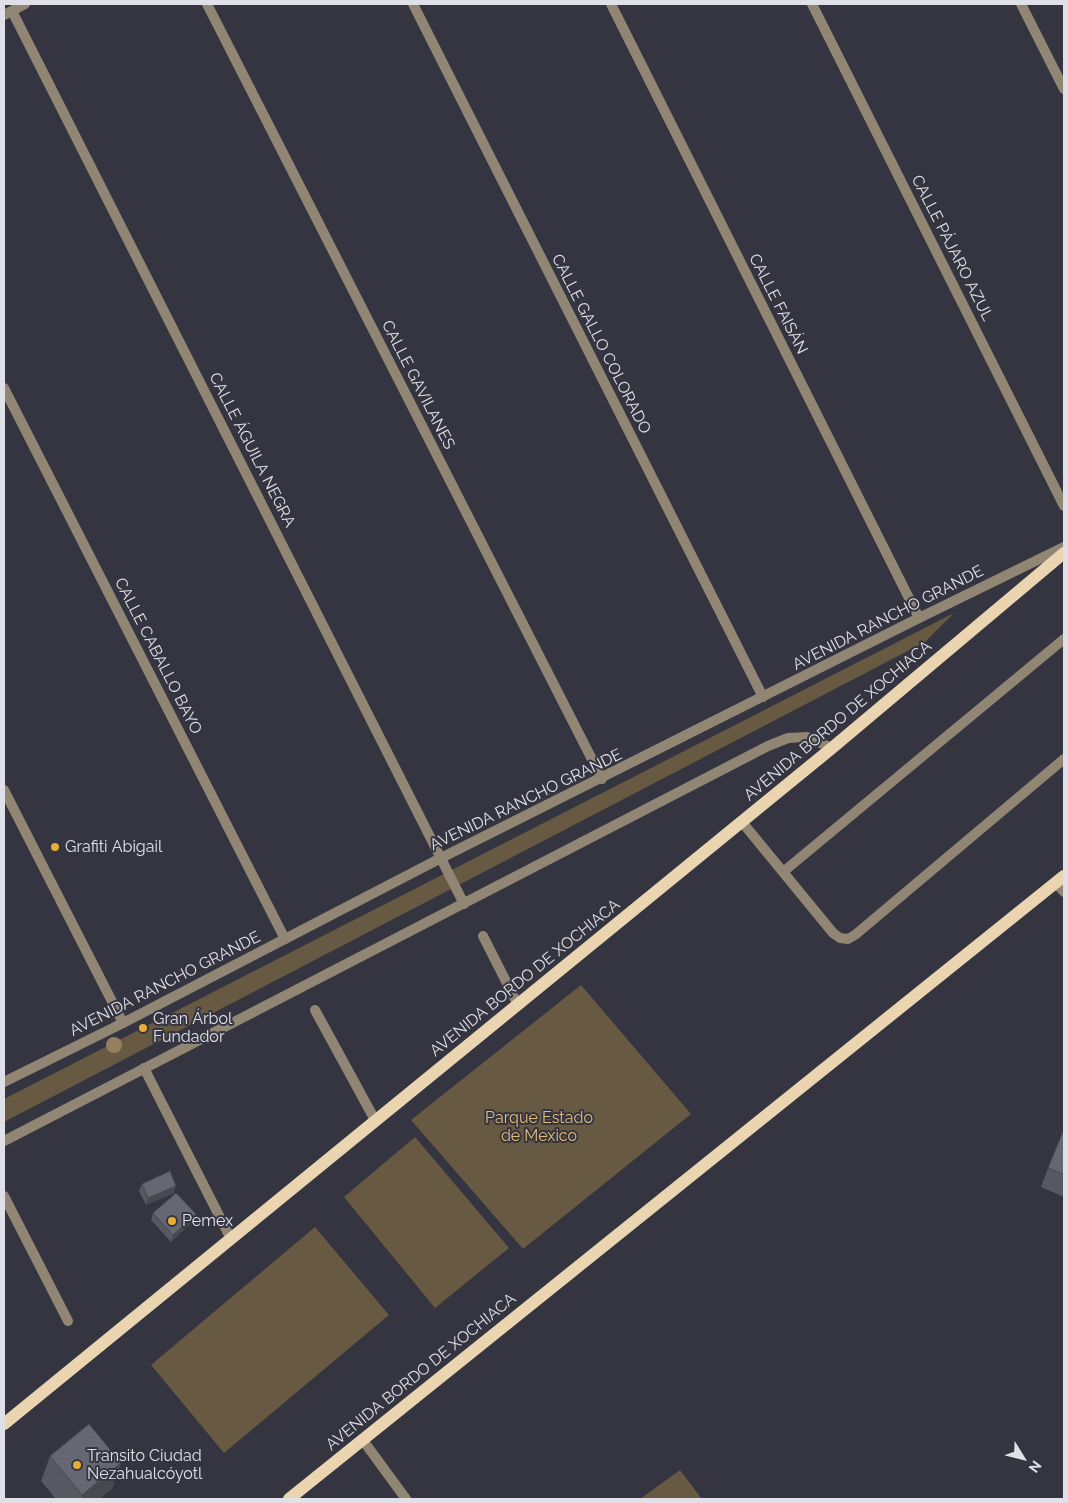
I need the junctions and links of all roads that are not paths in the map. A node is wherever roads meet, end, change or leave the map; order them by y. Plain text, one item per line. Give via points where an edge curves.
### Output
1 (26, 4) edge
2 (207, 4) edge
3 (413, 4) edge
4 (611, 4) edge
5 (812, 4) edge
6 (1021, 4) edge
7 (8, 13) edge
8 (1064, 90) edge
9 (4, 388) edge
10 (1064, 506) edge
11 (1064, 547) edge
12 (1064, 553) edge
13 (919, 618) junction
14 (1064, 639) edge
15 (763, 697) junction
16 (832, 748) junction
17 (1064, 759) edge
18 (602, 780) junction
19 (4, 790) edge
20 (742, 822) junction
21 (441, 858) junction
22 (783, 872) junction
23 (1062, 884) edge
24 (464, 904) junction
25 (483, 936) dead end
26 (285, 939) junction
27 (518, 1005) junction
28 (315, 1010) dead end
29 (123, 1023) junction
30 (144, 1068) junction
31 (4, 1082) edge
32 (375, 1120) junction
33 (4, 1141) edge
34 (4, 1196) edge
35 (231, 1239) junction
36 (68, 1322) dead end
37 (4, 1424) edge
38 (362, 1439) junction
39 (290, 1499) edge
40 (406, 1499) edge

1 - 7 street
2 - 18 street, CALLE GAVILANES
3 - 15 street, CALLE GALLO COLORADO
4 - 13 street, CALLE FAISÁN
5 - 10 street, CALLE PÁJARO AZUL
6 - 8 street
7 - 21 street, CALLE ÁGUILA NEGRA
9 - 26 street, CALLE CABALLO BAYO
11 - 13 street, AVENIDA RANCHO GRANDE
12 - 16 main road, AVENIDA BORDO DE XOCHIACA
13 - 15 street, AVENIDA RANCHO GRANDE
14 - 22 street
15 - 18 street, AVENIDA RANCHO GRANDE
16 - 20 main road, AVENIDA BORDO DE XOCHIACA
16 - 24 street via 807,737 788,738 775,743
17 - 22 street via 856,935 840,938 833,933
18 - 21 street, AVENIDA RANCHO GRANDE
19 - 29 street
20 - 22 street
20 - 27 main road, AVENIDA BORDO DE XOCHIACA
21 - 24 street, CALLE ÁGUILA NEGRA
21 - 26 street, AVENIDA RANCHO GRANDE
23 - 38 main road, AVENIDA BORDO DE XOCHIACA
24 - 30 street
25 - 27 street
26 - 29 street, AVENIDA RANCHO GRANDE
27 - 32 main road, AVENIDA BORDO DE XOCHIACA
28 - 32 street
29 - 31 street, AVENIDA RANCHO GRANDE
30 - 33 street
30 - 35 street
32 - 35 main road, AVENIDA BORDO DE XOCHIACA
34 - 36 street
35 - 37 main road, AVENIDA BORDO DE XOCHIACA
38 - 39 main road, AVENIDA BORDO DE XOCHIACA
38 - 40 street

